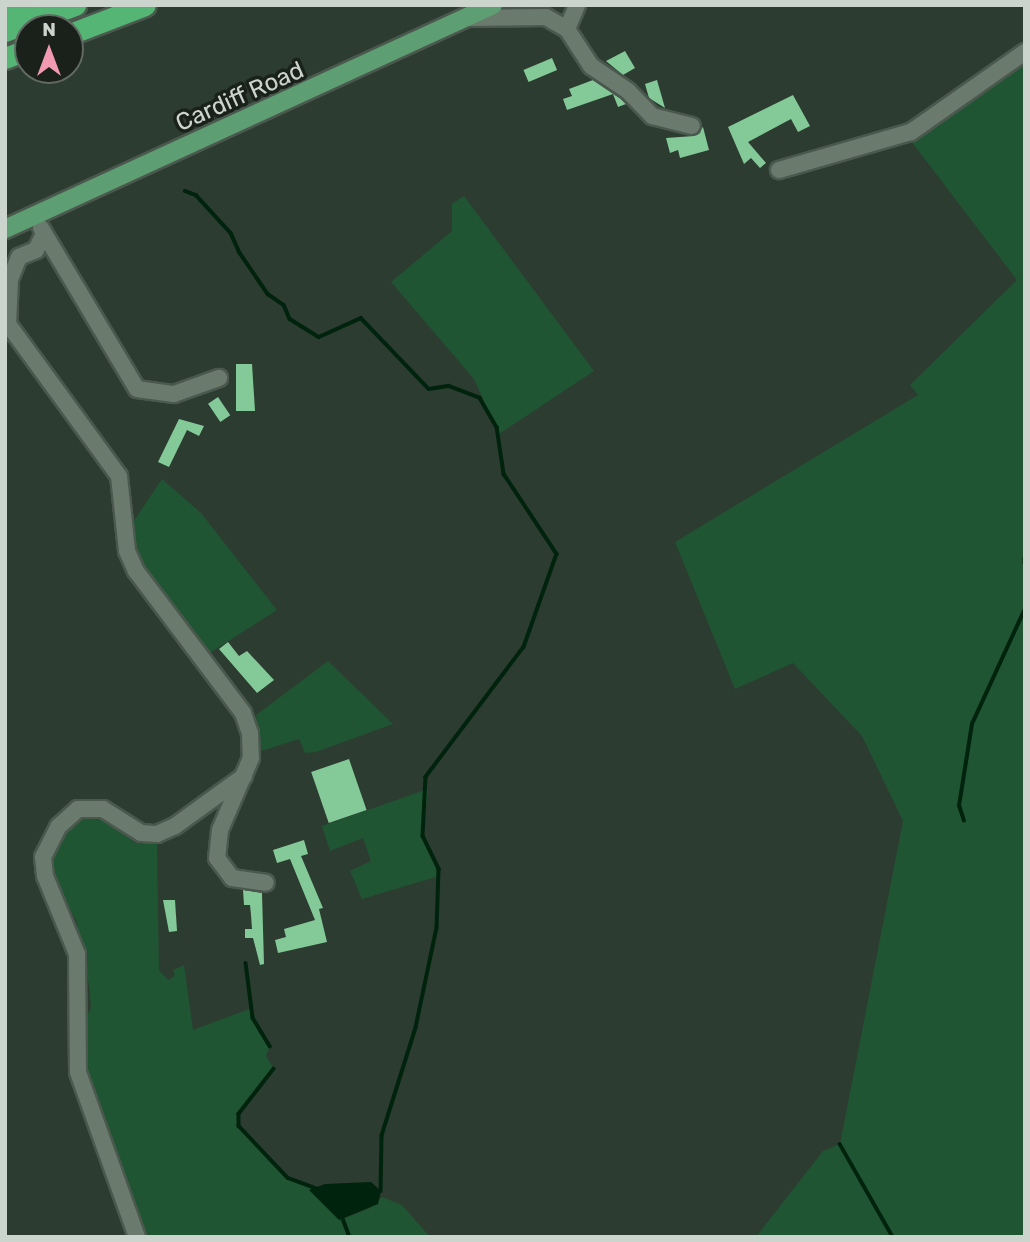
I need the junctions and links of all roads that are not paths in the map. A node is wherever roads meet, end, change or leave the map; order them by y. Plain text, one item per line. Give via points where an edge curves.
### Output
1 (31, 5) edge
2 (75, 5) edge
3 (145, 5) edge
4 (493, 5) edge
5 (577, 5) edge
6 (5, 14) edge
7 (467, 18) junction
8 (84, 29) edge
9 (567, 29) junction
10 (5, 31) edge
11 (1025, 52) edge
12 (692, 126) dead end
13 (779, 170) dead end
14 (34, 216) junction
15 (5, 229) edge
16 (44, 233) junction
17 (6, 323) edge
18 (219, 378) dead end
19 (246, 775) junction
20 (266, 883) dead end
21 (137, 1237) edge

1 - 6 highway
2 - 10 highway
3 - 8 highway
4 - 7 main road, Cardiff Road
5 - 9 lane
7 - 9 lane via 546,17
7 - 14 main road, Cardiff Road
9 - 12 lane via 591,66 628,91 652,116
11 - 13 lane via 911,132
14 - 15 main road, Cardiff Road
14 - 16 lane
16 - 17 lane via 36,250 19,257 10,279
16 - 18 lane via 137,389 174,394
17 - 19 lane via 119,475 131,560 243,713 251,745
19 - 20 lane via 220,830 217,858 232,878
19 - 21 lane via 157,834 136,830 103,809 78,809 58,827 43,856 45,876 77,954 78,1072

